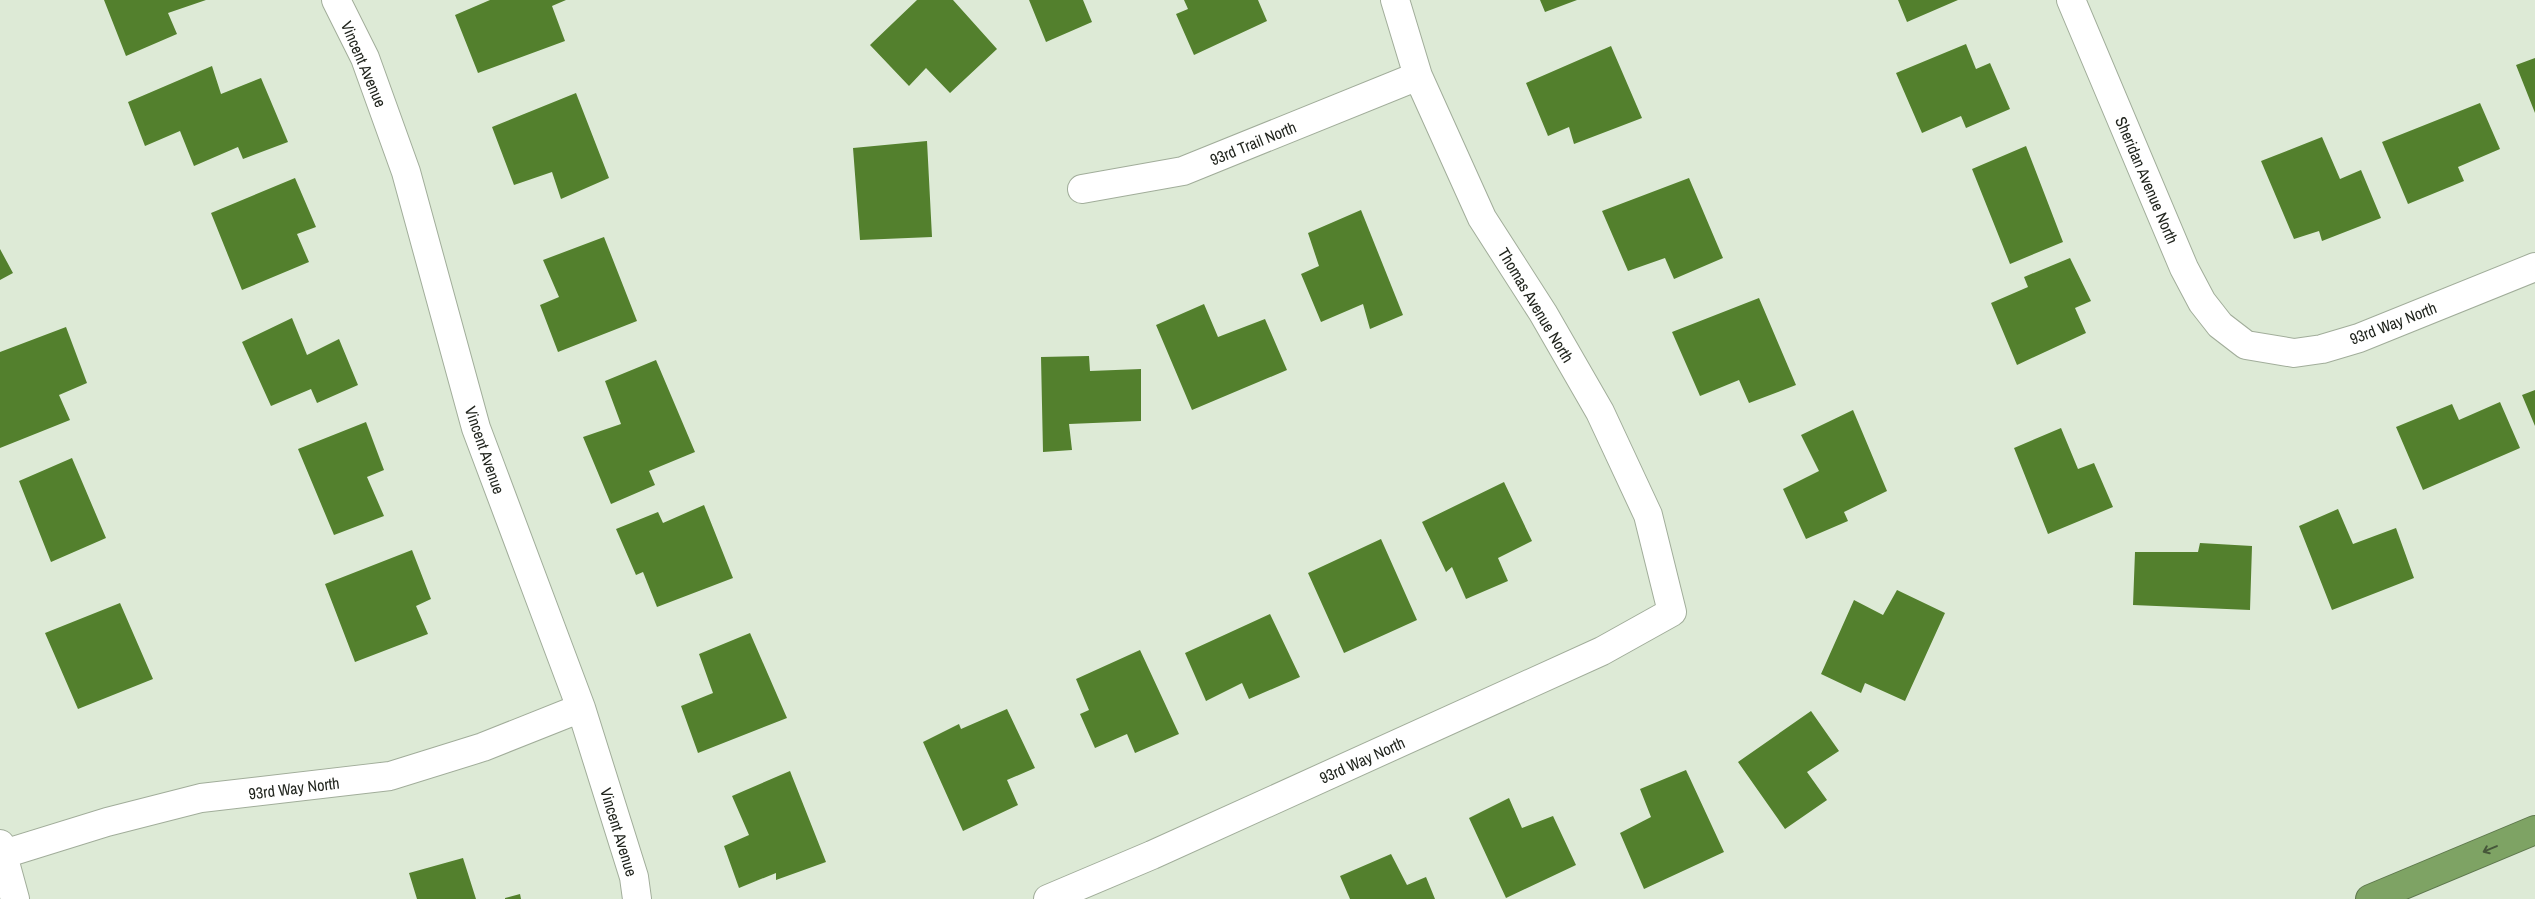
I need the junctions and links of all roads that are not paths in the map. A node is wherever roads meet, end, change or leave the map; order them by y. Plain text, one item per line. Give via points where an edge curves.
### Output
1 (336, 0) edge
2 (1395, 0) edge
3 (2070, 0) edge
4 (1418, 76) junction
5 (1082, 189) dead end
6 (2535, 267) edge
7 (2246, 345) joint
8 (1672, 612) joint
9 (581, 708) junction
10 (2535, 830) edge
11 (2, 849) edge
12 (15, 899) edge
13 (637, 899) edge
14 (1048, 899) edge
15 (2370, 899) edge

1 - 9 street, Vincent Avenue via 365,58 406,172 476,428
2 - 4 street, Thomas Avenue North
3 - 7 street, Sheridan Avenue North via 2184,268 2202,302 2220,324
4 - 5 street, 93rd Trail North via 1183,172
4 - 8 street, Thomas Avenue North via 1482,218 1543,313 1600,412 1648,515
6 - 7 street, 93rd Way North via 2359,338 2322,349 2294,353
8 - 14 street, 93rd Way North via 1602,651
9 - 11 street, 93rd Way North via 483,747 390,776 202,798
9 - 13 street, Vincent Avenue via 634,877
10 -> 15 highway
11 - 12 street

